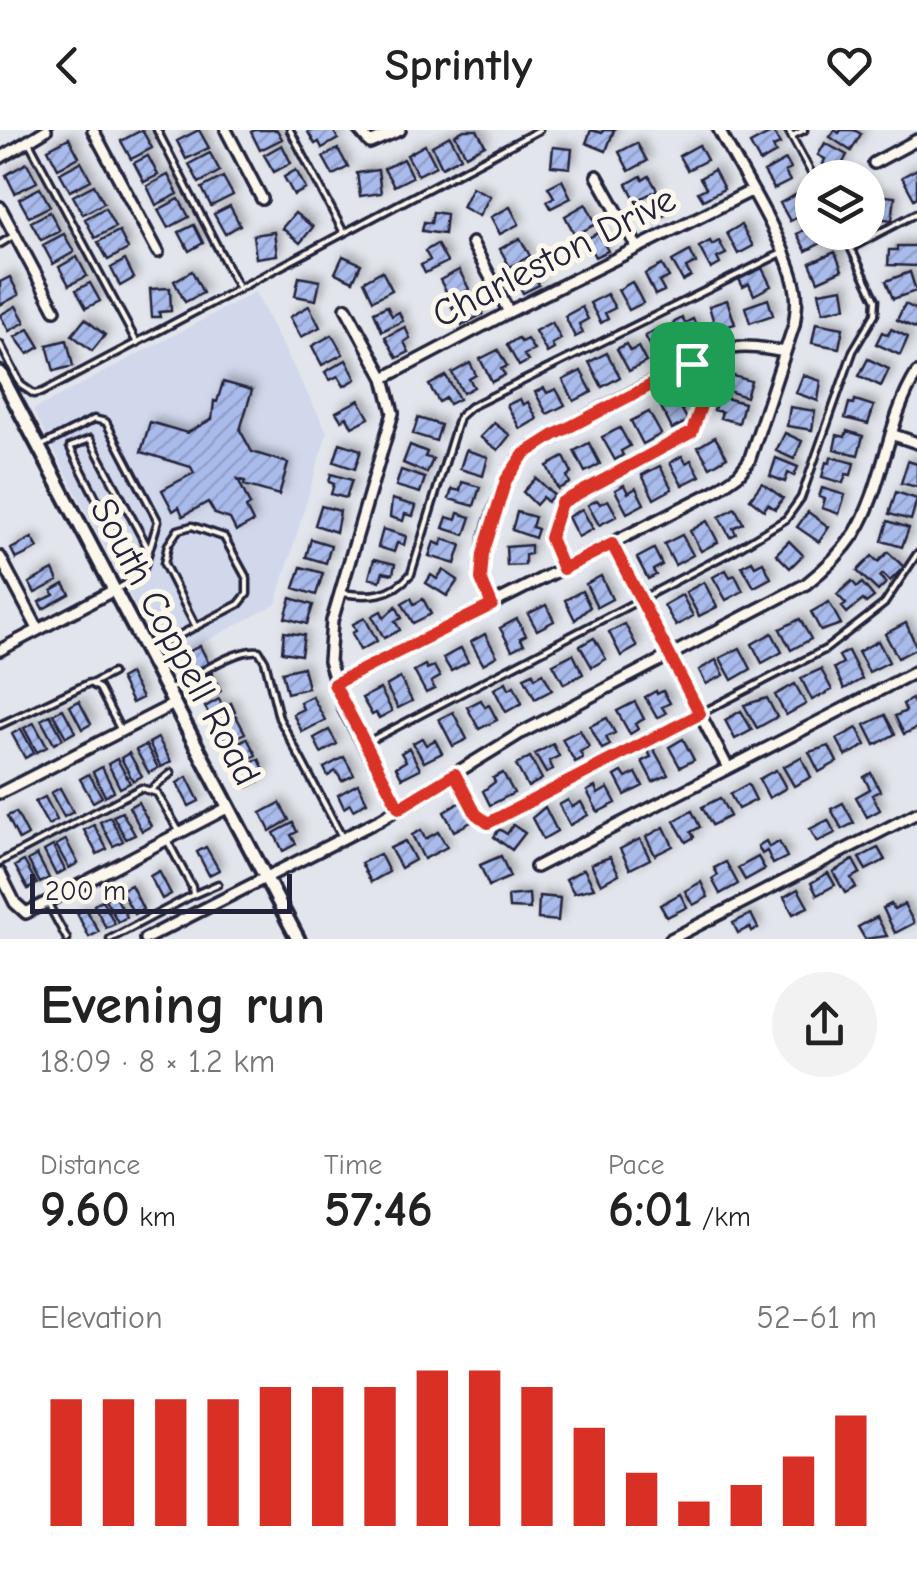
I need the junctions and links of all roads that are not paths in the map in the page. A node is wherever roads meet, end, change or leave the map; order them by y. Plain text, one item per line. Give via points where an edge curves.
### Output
1 (46, 130) edge
2 (93, 130) edge
3 (156, 130) edge
4 (226, 130) edge
5 (290, 130) edge
6 (358, 130) edge
7 (400, 130) edge
8 (539, 130) edge
9 (718, 130) edge
10 (788, 130) edge
11 (804, 130) edge
12 (792, 136) junction
13 (28, 140) junction
14 (917, 140) edge
15 (0, 158) edge
16 (805, 160) edge
17 (880, 160) edge
18 (598, 176) dead end
19 (751, 191) junction
20 (262, 198) dead end
21 (0, 207) edge
22 (917, 213) edge
23 (885, 230) edge
24 (344, 233) junction
25 (15, 236) junction
26 (472, 243) dead end
27 (0, 244) edge
28 (637, 247) junction
29 (852, 250) edge
30 (158, 252) dead end
31 (783, 252) junction
32 (239, 288) junction
33 (346, 308) dead end
34 (54, 310) dead end
35 (509, 312) junction
36 (137, 343) junction
37 (0, 344) edge
38 (785, 352) junction
39 (692, 364) junction
40 (0, 373) edge
41 (917, 373) edge
42 (384, 378) junction
43 (891, 434) junction
44 (917, 443) edge
45 (39, 447) junction
46 (612, 544) junction
47 (150, 550) junction
48 (917, 554) edge
49 (0, 557) edge
50 (563, 569) junction
51 (137, 578) junction
52 (114, 590) junction
53 (341, 594) junction
54 (640, 600) junction
55 (492, 605) junction
56 (196, 627) junction
57 (38, 629) junction
58 (0, 650) edge
59 (147, 653) junction
60 (670, 656) junction
61 (917, 671) edge
62 (112, 673) dead end
63 (93, 683) junction
64 (334, 684) junction
65 (167, 690) junction
66 (174, 704) junction
67 (700, 714) junction
68 (0, 725) edge
69 (121, 731) junction
70 (364, 744) junction
71 (728, 768) junction
72 (171, 774) dead end
73 (455, 774) junction
74 (152, 789) junction
75 (0, 793) edge
76 (228, 807) junction
77 (399, 808) junction
78 (917, 813) edge
79 (180, 832) junction
80 (167, 839) junction
81 (343, 839) junction
82 (0, 862) edge
83 (536, 867) dead end
84 (0, 873) edge
85 (265, 876) junction
86 (218, 884) dead end
87 (193, 895) junction
88 (47, 902) junction
89 (67, 939) edge
90 (110, 939) edge
91 (145, 939) edge
92 (298, 939) edge
93 (671, 939) edge

1 - 13 street
2 - 30 street
3 - 32 lane
4 - 20 street
5 - 24 lane
6 - 7 street via 370,143
8 - 24 lane
9 - 19 street
10 - 12 lane
11 - 12 lane
12 - 16 lane
13 - 15 street
13 - 36 lane
14 - 17 street
18 - 28 street
19 - 28 street, Charleston Drive
19 - 31 street
21 - 25 street
22 - 23 lane
24 - 32 lane
25 - 27 lane
25 - 34 street
26 - 35 street
28 - 35 street, Charleston Drive
29 - 54 lane via 876,300 875,314 853,350 801,498 764,534
31 - 38 street via 797,302
31 - 53 lane via 470,407 458,417 412,574 383,594
32 - 36 lane
33 - 42 street
35 - 42 street, Charleston Drive
36 - 37 lane via 35,394 21,384
38 - 39 street via 732,348
38 - 46 street via 740,474
39 - 50 lane via 702,403 692,432 561,503 550,538
39 - 55 street via 524,454 506,480 483,554 481,579
40 - 45 street, South Coppell Road
41 - 43 street
42 - 53 street via 392,428
43 - 44 street
43 - 60 street via 856,531 832,563 775,602
45 - 47 lane via 94,419 106,422 158,515
45 - 52 street, South Coppell Road
46 - 50 street
46 - 54 street
47 - 51 lane
47 - 51 lane via 90,439 70,447
48 - 67 lane via 884,604 847,635
49 - 57 street
50 - 55 street
51 - 52 lane
52 - 57 street
52 - 59 street, South Coppell Road
53 - 64 street via 329,650
54 - 60 street
54 - 70 lane
55 - 64 street
56 - 56 lane via 247,594 224,538 192,526 178,530 164,564
56 - 59 lane
57 - 58 street
59 - 65 street, South Coppell Road
60 - 67 street
60 - 73 street
61 - 71 street
62 - 63 lane
63 - 68 lane
63 - 69 lane
64 - 70 street
65 - 66 street, South Coppell Road
65 - 81 lane via 237,654 259,650 280,718
66 - 69 street
66 - 76 street, South Coppell Road
67 - 71 street
67 - 73 lane via 488,823
69 - 75 street
70 - 77 street
71 - 83 street
72 - 74 lane
73 - 77 street
74 - 79 lane
74 - 82 lane via 136,791
76 - 79 street
76 - 85 street, South Coppell Road
77 - 81 street
78 - 93 street
79 - 80 street
80 - 87 lane
80 - 88 street
81 - 85 street
84 - 88 street via 26,913
85 - 91 street
85 - 92 street, South Coppell Road
86 - 87 lane
87 - 90 lane
88 - 89 lane

